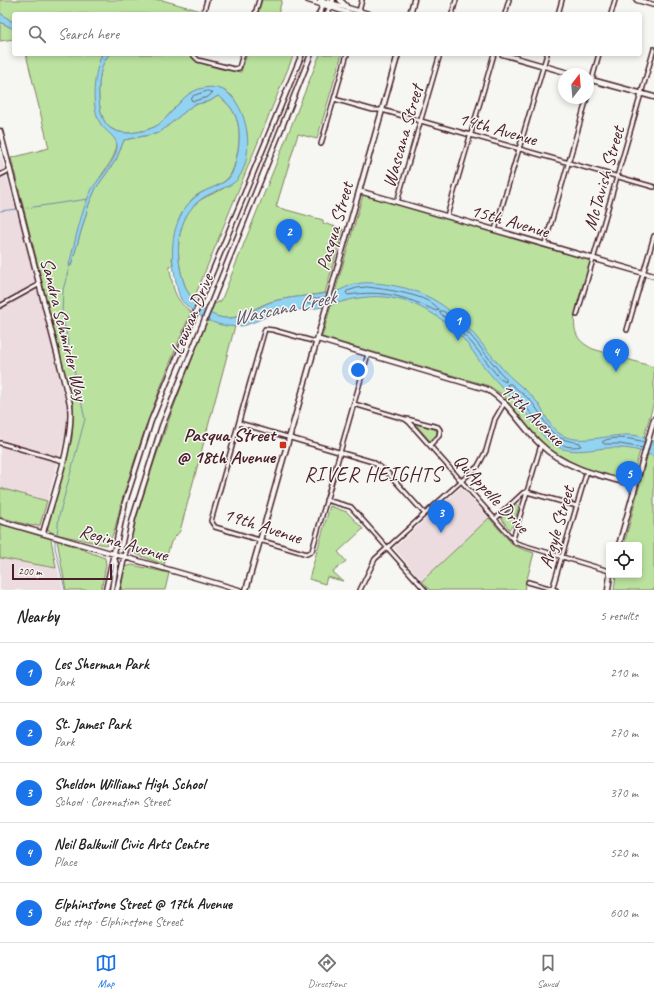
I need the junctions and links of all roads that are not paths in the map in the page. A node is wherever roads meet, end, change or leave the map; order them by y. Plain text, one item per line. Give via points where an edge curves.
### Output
1 (207, 0) edge
2 (259, 0) edge
3 (308, 0) edge
4 (340, 0) edge
5 (362, 0) edge
6 (414, 0) edge
7 (456, 0) edge
8 (509, 0) edge
9 (562, 0) edge
10 (615, 0) edge
11 (637, 0) edge
12 (323, 2) edge
13 (331, 4) edge
14 (654, 5) edge
15 (357, 11) junction
16 (204, 12) edge
17 (256, 12) edge
18 (320, 12) edge
19 (348, 12) edge
20 (361, 12) edge
21 (411, 12) edge
22 (453, 12) edge
23 (506, 12) edge
24 (559, 12) edge
25 (612, 12) edge
26 (654, 49) edge
27 (194, 56) edge
28 (242, 56) edge
29 (301, 56) edge
30 (309, 56) edge
31 (346, 56) edge
32 (397, 56) edge
33 (439, 56) edge
34 (493, 56) edge
35 (509, 56) edge
36 (546, 56) edge
37 (598, 56) edge
38 (544, 66) junction
39 (594, 68) edge
40 (558, 70) edge
41 (594, 80) edge
42 (641, 94) junction
43 (654, 97) edge
44 (334, 99) junction
45 (585, 104) edge
46 (382, 110) junction
47 (421, 121) junction
48 (0, 131) edge
49 (470, 135) junction
50 (321, 144) dead end
51 (519, 149) junction
52 (569, 163) junction
53 (10, 170) junction
54 (0, 175) edge
55 (618, 177) junction
56 (654, 187) edge
57 (359, 191) junction
58 (397, 202) junction
59 (447, 216) junction
60 (495, 230) junction
61 (654, 236) edge
62 (544, 244) junction
63 (594, 258) junction
64 (644, 273) junction
65 (654, 276) edge
66 (40, 284) junction
67 (1, 305) edge
68 (577, 315) dead end
69 (627, 330) dead end
70 (316, 340) junction
71 (368, 354) junction
72 (505, 402) junction
73 (354, 404) junction
74 (406, 419) junction
75 (654, 419) edge
76 (239, 423) junction
77 (289, 438) junction
78 (0, 443) edge
79 (430, 445) junction
80 (541, 445) junction
81 (340, 452) junction
82 (63, 461) junction
83 (587, 471) junction
84 (462, 481) junction
85 (636, 485) junction
86 (527, 492) junction
87 (326, 500) junction
88 (576, 506) junction
89 (425, 514) junction
90 (495, 519) junction
91 (0, 521) edge
92 (43, 533) junction
93 (260, 540) junction
94 (513, 540) junction
95 (620, 542) edge
96 (387, 548) junction
97 (112, 553) junction
98 (123, 556) junction
99 (561, 557) junction
100 (606, 570) edge
101 (610, 578) edge
102 (528, 582) dead end
103 (106, 590) edge
104 (112, 590) edge
105 (117, 590) edge
106 (239, 590) edge
107 (246, 590) edge
108 (360, 590) edge
109 (425, 590) edge
110 (554, 590) edge
111 (608, 590) edge

1 - 16 street
2 - 17 street
3 - 12 street
4 - 15 street
5 - 15 street
6 - 21 street
7 - 22 street
8 - 23 street
9 - 24 street
10 - 25 street
11 - 14 street
12 - 13 street
12 - 18 street
13 - 15 street
13 - 19 street
15 - 20 street
26 - 42 street, McTavish Street
27 - 28 street via 198,60 234,69 239,68
29 - 97 street, Lewvan Drive via 142,445
30 - 98 street, Lewvan Drive via 155,443
31 - 44 street
32 - 46 street, Pasqua Street
33 - 47 street, Wascana Street
34 - 49 street
35 - 38 street
36 - 38 street
37 - 39 street
38 - 40 street
38 - 51 street
41 - 42 street
42 - 43 street
42 - 55 street, McTavish Street
44 - 46 street, 14th Avenue via 373,110
44 - 50 street
45 - 52 street
46 - 47 street, 14th Avenue
46 - 57 street, Pasqua Street
47 - 49 street, 14th Avenue
47 - 58 street, Wascana Street
48 - 53 street, Sandra Schmirler Way
49 - 51 street, 14th Avenue
49 - 59 street
51 - 52 street, 14th Avenue
51 - 60 street
52 - 55 street, 14th Avenue
52 - 62 street
53 - 54 street
53 - 66 street, Sandra Schmirler Way
55 - 56 street, 14th Avenue
55 - 63 street, McTavish Street
57 - 58 street, 15th Avenue
57 - 70 street, Pasqua Street
58 - 59 street, 15th Avenue
59 - 60 street, 15th Avenue
60 - 62 street, 15th Avenue
61 - 64 street
62 - 63 street, 15th Avenue
63 - 64 street, 15th Avenue
63 - 68 street, McTavish Street
64 - 65 street, 15th Avenue
64 - 69 street
66 - 67 street
66 - 82 street, Sandra Schmirler Way via 70,404 70,432
70 - 71 street, 17th Avenue
70 - 76 street, 17th Avenue via 265,330
70 - 77 street, Pasqua Street
71 - 72 street, 17th Avenue via 478,386
71 - 73 street
72 - 80 street, 17th Avenue
72 - 84 street via 495,419 482,461
73 - 74 street, Qu'Appelle Drive
73 - 81 street
74 - 79 street, Qu'Appelle Drive
74 - 79 street, Qu'Appelle Drive via 438,427 439,436
75 - 85 street
76 - 77 street
76 - 93 street, 19th Avenue via 211,521 215,527
77 - 81 street
77 - 93 street, Pasqua Street
78 - 82 street
79 - 84 street, Qu'Appelle Drive
80 - 83 street, 17th Avenue via 564,461
80 - 86 street
81 - 87 street
81 - 89 street via 373,462 387,472
82 - 92 street, Sandra Schmirler Way
83 - 85 street, 17th Avenue
83 - 88 street, Argyle Street
84 - 89 street
84 - 90 street, Qu'Appelle Drive
85 - 95 street
86 - 88 street
86 - 90 street
86 - 94 street
87 - 93 street, 19th Avenue via 312,551 307,554
87 - 96 street via 351,507
88 - 99 street, Argyle Street
89 - 96 street
90 - 94 street, Qu'Appelle Drive
91 - 92 street, Regina Avenue
92 - 97 street, Regina Avenue
93 - 107 street, Pasqua Street
94 - 99 street, Qu'Appelle Drive via 521,546
96 - 108 street via 375,559
96 - 109 street
97 - 98 street, Regina Avenue
97 - 103 street, Lewvan Drive
97 - 104 street, Lewvan Drive via 116,564
98 - 105 street, Lewvan Drive
98 - 106 street, Regina Avenue
99 - 100 street, Qu'Appelle Drive
99 - 110 street, Argyle Street
101 - 111 street
102 - 110 street

